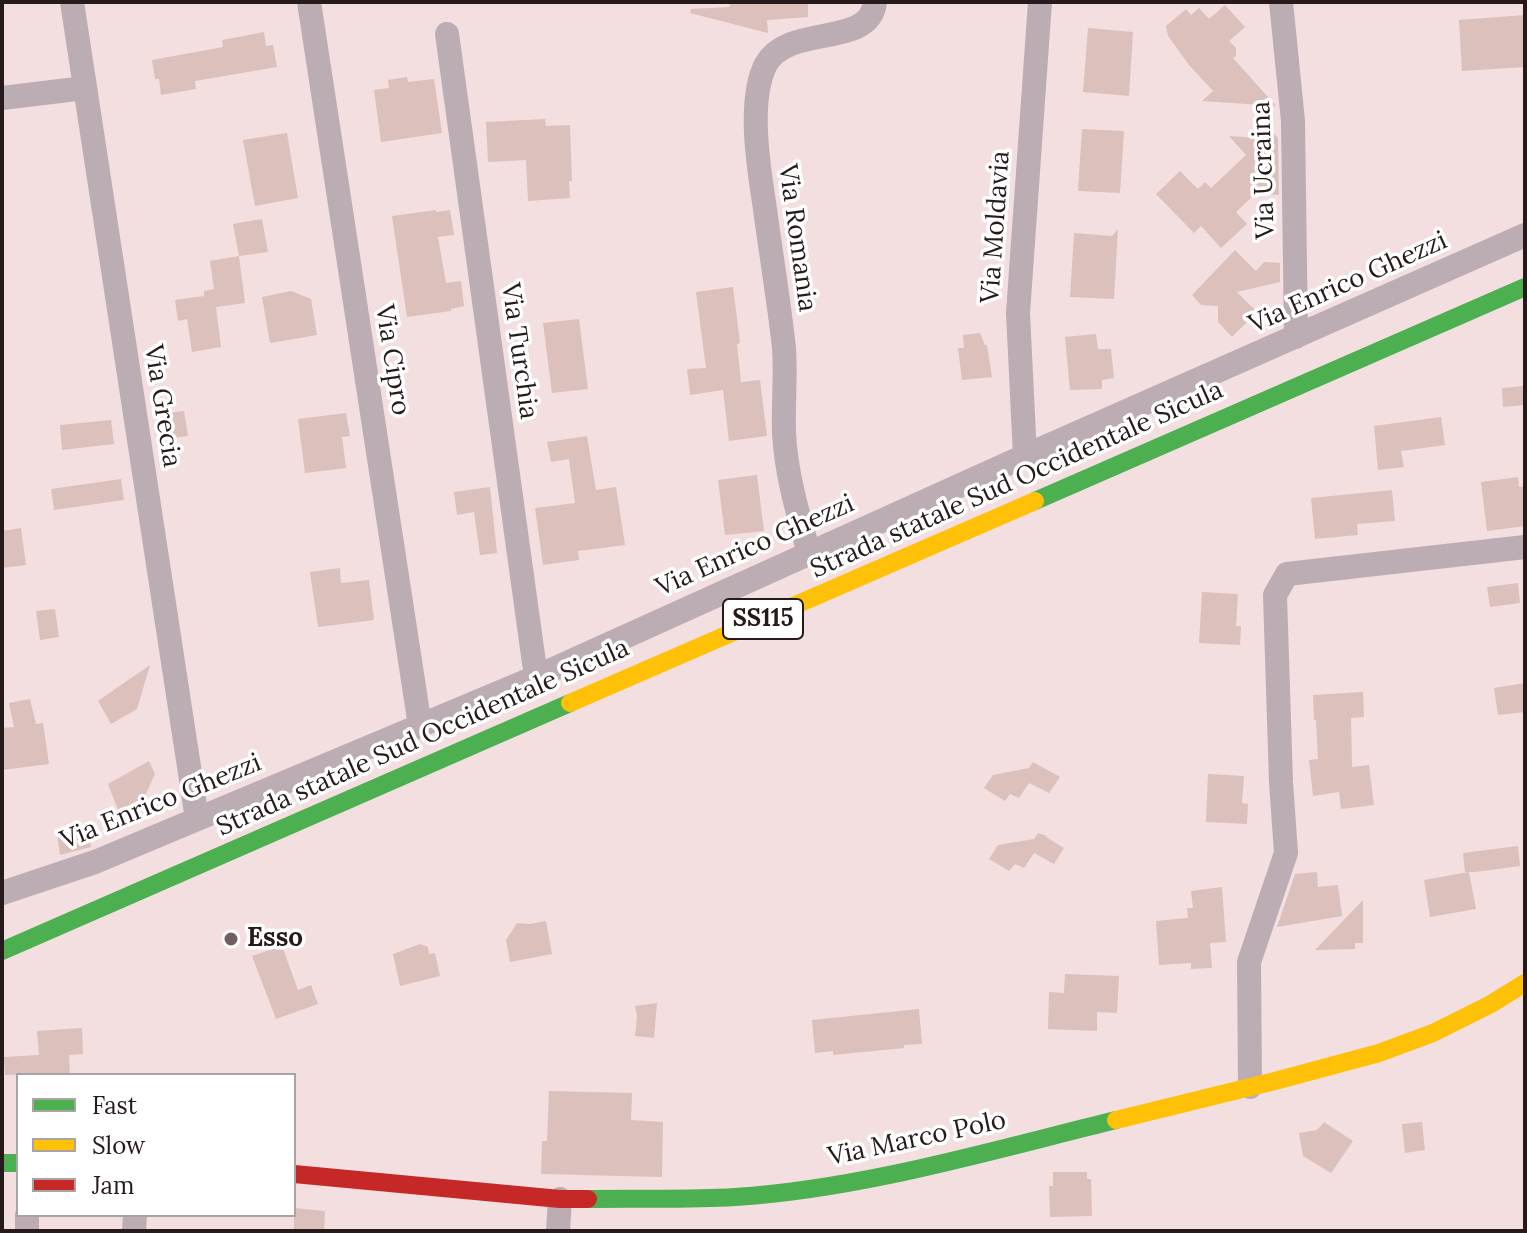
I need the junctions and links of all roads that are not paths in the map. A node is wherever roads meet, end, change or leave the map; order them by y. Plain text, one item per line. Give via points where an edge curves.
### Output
1 (72, 2) edge
2 (309, 2) edge
3 (875, 2) edge
4 (1040, 2) edge
5 (1281, 2) edge
6 (447, 34) dead end
7 (85, 88) junction
8 (2, 98) edge
9 (1525, 235) edge
10 (1525, 287) edge
11 (1296, 337) junction
12 (1025, 456) junction
13 (1525, 547) edge
14 (809, 553) junction
15 (536, 677) junction
16 (420, 726) junction
17 (197, 819) junction
18 (2, 893) edge
19 (2, 951) edge
20 (1525, 983) edge
21 (1250, 1087) junction
22 (296, 1174) edge
23 (560, 1199) junction
24 (558, 1231) edge

1 - 7 street, Via Grecia
2 - 16 street, Via Cipro
3 - 14 street, Via Romania via 862,26 808,38 768,60 756,100 758,157 784,350 784,436
4 - 12 street, Via Moldavia via 1018,313
5 - 11 street, Via Ucraina via 1293,121
6 - 15 street, Via Turchia
7 - 8 street
7 - 17 street, Via Grecia
9 - 11 street, Via Enrico Ghezzi
10 - 19 main road, Strada statale Sud Occidentale Sicula / SS115
11 - 12 street, Via Enrico Ghezzi
12 - 14 street, Via Enrico Ghezzi
13 - 21 street via 1287,574 1275,595 1286,853 1249,962
14 - 15 street, Via Enrico Ghezzi
15 - 16 street, Via Enrico Ghezzi
16 - 17 street, Via Enrico Ghezzi
17 - 18 street, Via Enrico Ghezzi via 95,862
20 - 21 main road, Via Marco Polo via 1433,1033
21 - 23 main road, Via Marco Polo via 826,1186 735,1197
22 - 23 main road, Via Marco Polo
23 - 24 street

